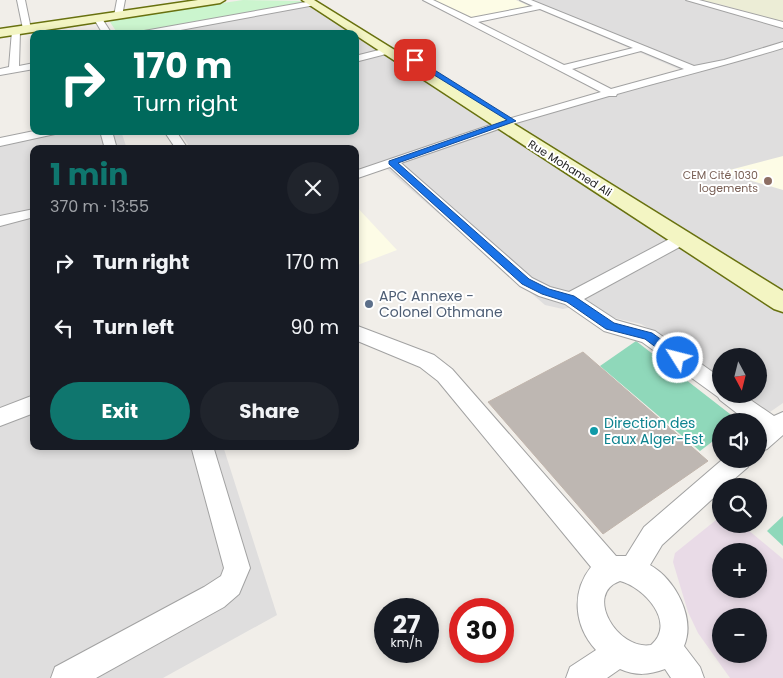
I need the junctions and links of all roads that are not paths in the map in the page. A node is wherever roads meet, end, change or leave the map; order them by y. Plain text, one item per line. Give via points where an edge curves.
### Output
1 (21, 0) edge
2 (122, 0) edge
3 (220, 0) edge
4 (427, 0) edge
5 (524, 0) edge
6 (690, 0) edge
7 (312, 1) edge
8 (541, 7) junction
9 (118, 16) junction
10 (98, 19) junction
11 (470, 21) junction
12 (783, 25) edge
13 (22, 30) junction
14 (105, 30) edge
15 (164, 30) edge
16 (356, 30) edge
17 (359, 30) edge
18 (359, 30) edge
19 (359, 32) edge
20 (0, 33) edge
21 (783, 45) edge
22 (642, 48) junction
23 (387, 51) junction
24 (359, 58) edge
25 (30, 67) edge
26 (563, 68) junction
27 (14, 69) junction
28 (693, 69) junction
29 (0, 72) edge
30 (612, 94) junction
31 (507, 122) junction
32 (32, 135) edge
33 (0, 142) edge
34 (392, 162) junction
35 (359, 174) edge
36 (30, 214) edge
37 (0, 222) edge
38 (682, 239) junction
39 (783, 290) edge
40 (571, 299) junction
41 (783, 303) edge
42 (359, 334) edge
43 (712, 383) edge
44 (738, 403) edge
45 (30, 406) edge
46 (0, 417) edge
47 (772, 431) edge
48 (203, 450) edge
49 (730, 468) edge
50 (621, 570) junction
51 (669, 649) junction
52 (618, 652) junction
53 (66, 678) edge
54 (581, 678) edge
55 (689, 678) edge

1 - 13 street
2 - 9 street
3 - 9 street
4 - 11 street
5 - 8 street
6 - 12 street
7 - 15 street
7 - 16 street, Rue Mohamed Ali
7 - 18 street
8 - 11 street
8 - 22 street
9 - 10 street
10 - 13 street
10 - 14 street
11 - 26 street
13 - 20 street
13 - 27 street
17 - 31 street
19 - 23 street, Rue Mohamed Ali
21 - 28 street via 726,63
22 - 26 street
22 - 28 street
23 - 24 street
23 - 31 street, Rue Mohamed Ali
25 - 27 street
26 - 30 street
27 - 29 street
28 - 30 street
30 - 31 street
31 - 34 street
31 - 38 street, Rue Mohamed Ali
31 - 39 street
32 - 33 street
34 - 35 street
34 - 40 street via 526,282 545,292
36 - 37 street
38 - 40 street
38 - 41 street, Rue Mohamed Ali
40 - 43 street via 610,326 648,336
42 - 50 street via 427,361 445,375
44 - 47 street
45 - 46 street
48 - 53 street via 236,568 230,585 214,597
49 - 50 street via 653,536
50 - 51 street via 646,577 659,589 674,620 674,636
50 - 52 street via 598,576 591,588 590,604 600,633
51 - 52 street via 660,657 647,661
51 - 55 street
52 - 54 street

